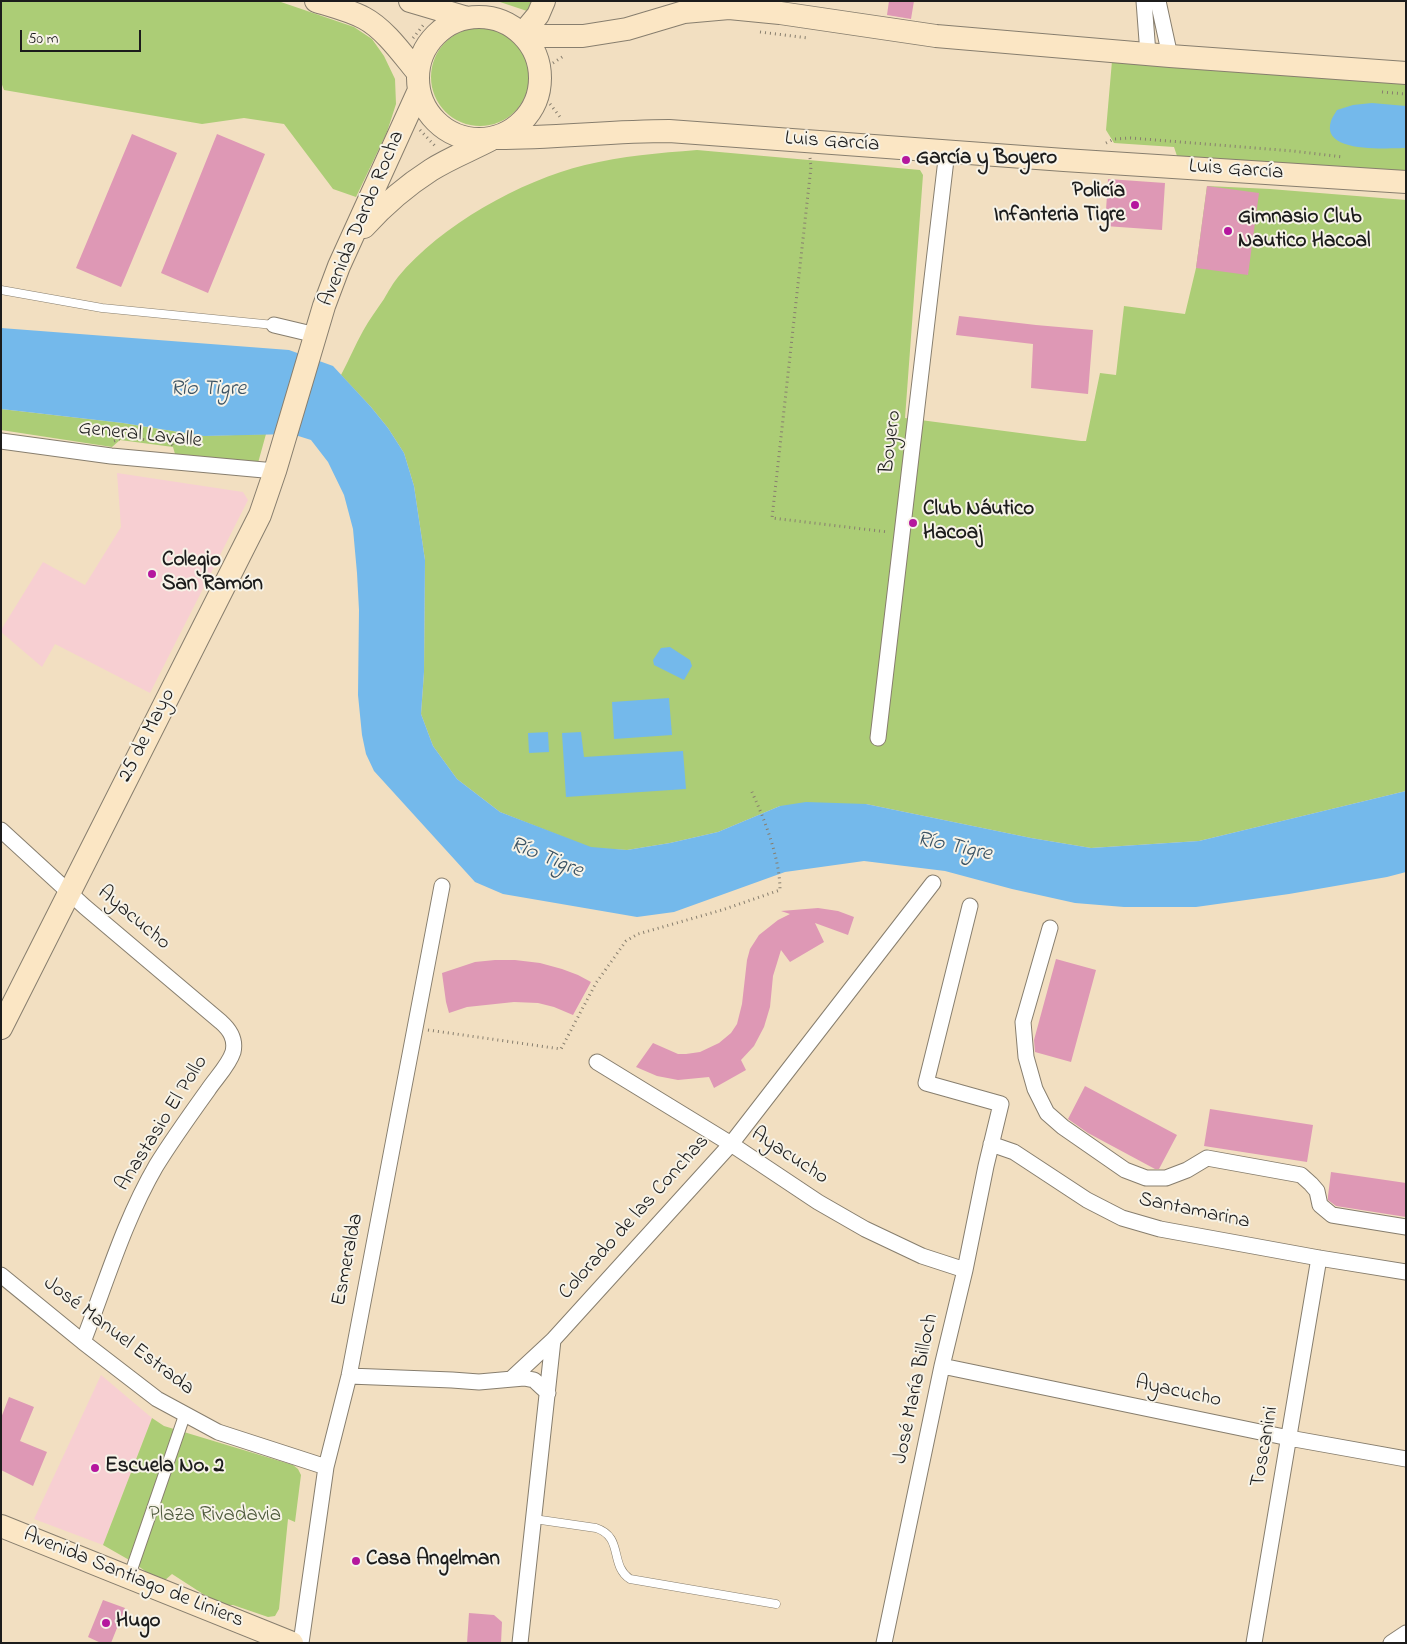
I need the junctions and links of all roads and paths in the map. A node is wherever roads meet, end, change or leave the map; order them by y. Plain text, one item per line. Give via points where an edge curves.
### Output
1 (316, 1) edge
2 (410, 1) edge
3 (544, 1) edge
4 (1144, 1) edge
5 (1158, 1) edge
6 (475, 11) edge
7 (429, 18) dead end
8 (524, 35) junction
9 (410, 42) dead end
10 (1159, 55) junction
11 (1406, 73) edge
12 (418, 81) junction
13 (547, 100) dead end
14 (564, 120) dead end
15 (414, 124) dead end
16 (494, 139) junction
17 (806, 141) junction
18 (438, 148) dead end
19 (947, 151) junction
20 (1406, 182) edge
21 (353, 239) junction
22 (1, 290) edge
23 (274, 326) joint
24 (313, 342) junction
25 (285, 440) joint
26 (2, 443) edge
27 (275, 471) junction
28 (902, 534) junction
29 (878, 738) dead end
30 (751, 790) dead end
31 (1, 830) edge
32 (934, 883) dead end
33 (442, 886) dead end
34 (69, 892) junction
35 (970, 906) dead end
36 (1050, 928) dead end
37 (1, 1028) edge
38 (415, 1028) junction
39 (234, 1041) joint
40 (597, 1062) dead end
41 (731, 1144) junction
42 (991, 1144) junction
43 (1406, 1227) edge
44 (1319, 1258) junction
45 (966, 1270) junction
46 (1406, 1272) edge
47 (1, 1276) edge
48 (554, 1340) junction
49 (83, 1342) junction
50 (942, 1366) junction
51 (349, 1376) junction
52 (511, 1379) junction
53 (548, 1393) junction
54 (185, 1414) junction
55 (1289, 1438) junction
56 (1406, 1459) edge
57 (326, 1467) junction
58 (534, 1519) junction
59 (1, 1526) edge
60 (129, 1577) junction
61 (776, 1604) dead end
62 (1406, 1632) edge
63 (292, 1643) edge
64 (301, 1643) edge
65 (520, 1643) edge
66 (884, 1643) edge
67 (1254, 1643) edge
68 (1392, 1643) edge

1 - 12 main road via 370,22 388,38
2 - 6 main road
3 - 8 main road
4 - 10 street
5 - 10 street
6 - 8 main road via 506,22
6 - 12 main road via 434,36 420,60
7 - 9 path
8 - 10 main road via 583,36 627,29 684,12 729,8 936,36
8 - 16 main road via 540,66 538,94 524,120
10 - 11 main road
12 - 16 main road via 424,104 443,128 472,139
12 - 21 main road, Avenida Dardo Rocha
13 - 14 path
15 - 18 path
16 - 17 main road, Luis García via 669,130
16 - 21 main road, Luis García via 432,169 378,211
17 - 19 main road, Luis García
17 - 28 path via 811,167 772,518
19 - 20 main road, Luis García
19 - 28 street, Boyero
21 - 24 main road, Avenida Dardo Rocha via 339,266
22 - 23 lane via 102,308
23 - 24 street
24 - 25 main road, Avenida Dardo Rocha
25 - 27 main road, 25 de Mayo
26 - 27 street, General Lavalle
27 - 34 main road, 25 de Mayo via 260,515
28 - 29 street, Boyero
30 - 38 path via 780,874 780,890 638,934 626,941 596,983 561,1050
31 - 34 street, Ayacucho
32 - 41 street, Colorado de las Conchas
33 - 38 street, Esmeralda
34 - 37 main road, 25 de Mayo
34 - 39 street, Ayacucho via 222,1022
35 - 42 street, José María Billoch via 926,1083 1001,1104
36 - 43 street via 1023,1022 1026,1057 1035,1089 1047,1113 1125,1170 1146,1178 1166,1178 1208,1158 1300,1175 1317,1191 1320,1206 1332,1215
38 - 51 street, Esmeralda
39 - 49 street, Anastasio El Pollo via 227,1063 156,1166 130,1218
40 - 41 street, Ayacucho
41 - 45 street, Ayacucho via 865,1229 922,1256
41 - 48 street, Colorado de las Conchas
42 - 44 street, Santamarina via 1014,1152 1087,1200 1122,1218 1160,1229
42 - 45 street, José María Billoch
44 - 46 street, Santamarina
44 - 55 street, Toscanini
45 - 50 street, José María Billoch
47 - 49 street, José Manuel Estrada
48 - 52 street, Colorado de las Conchas
48 - 53 street
49 - 54 street, José Manuel Estrada via 158,1399
50 - 55 street, Ayacucho
50 - 66 street, José María Billoch
51 - 52 street via 479,1382
51 - 57 street, Esmeralda
52 - 53 street via 534,1380
53 - 58 street
54 - 57 street, José Manuel Estrada via 218,1432
54 - 60 street
55 - 56 street, Ayacucho
55 - 67 street, Toscanini
57 - 64 street, Esmeralda
58 - 61 lane via 604,1530 612,1539 624,1574 630,1579
58 - 65 street
59 - 60 main road, Avenida Santiago de Liniers
60 - 63 main road, Avenida Santiago de Liniers
62 - 68 street

